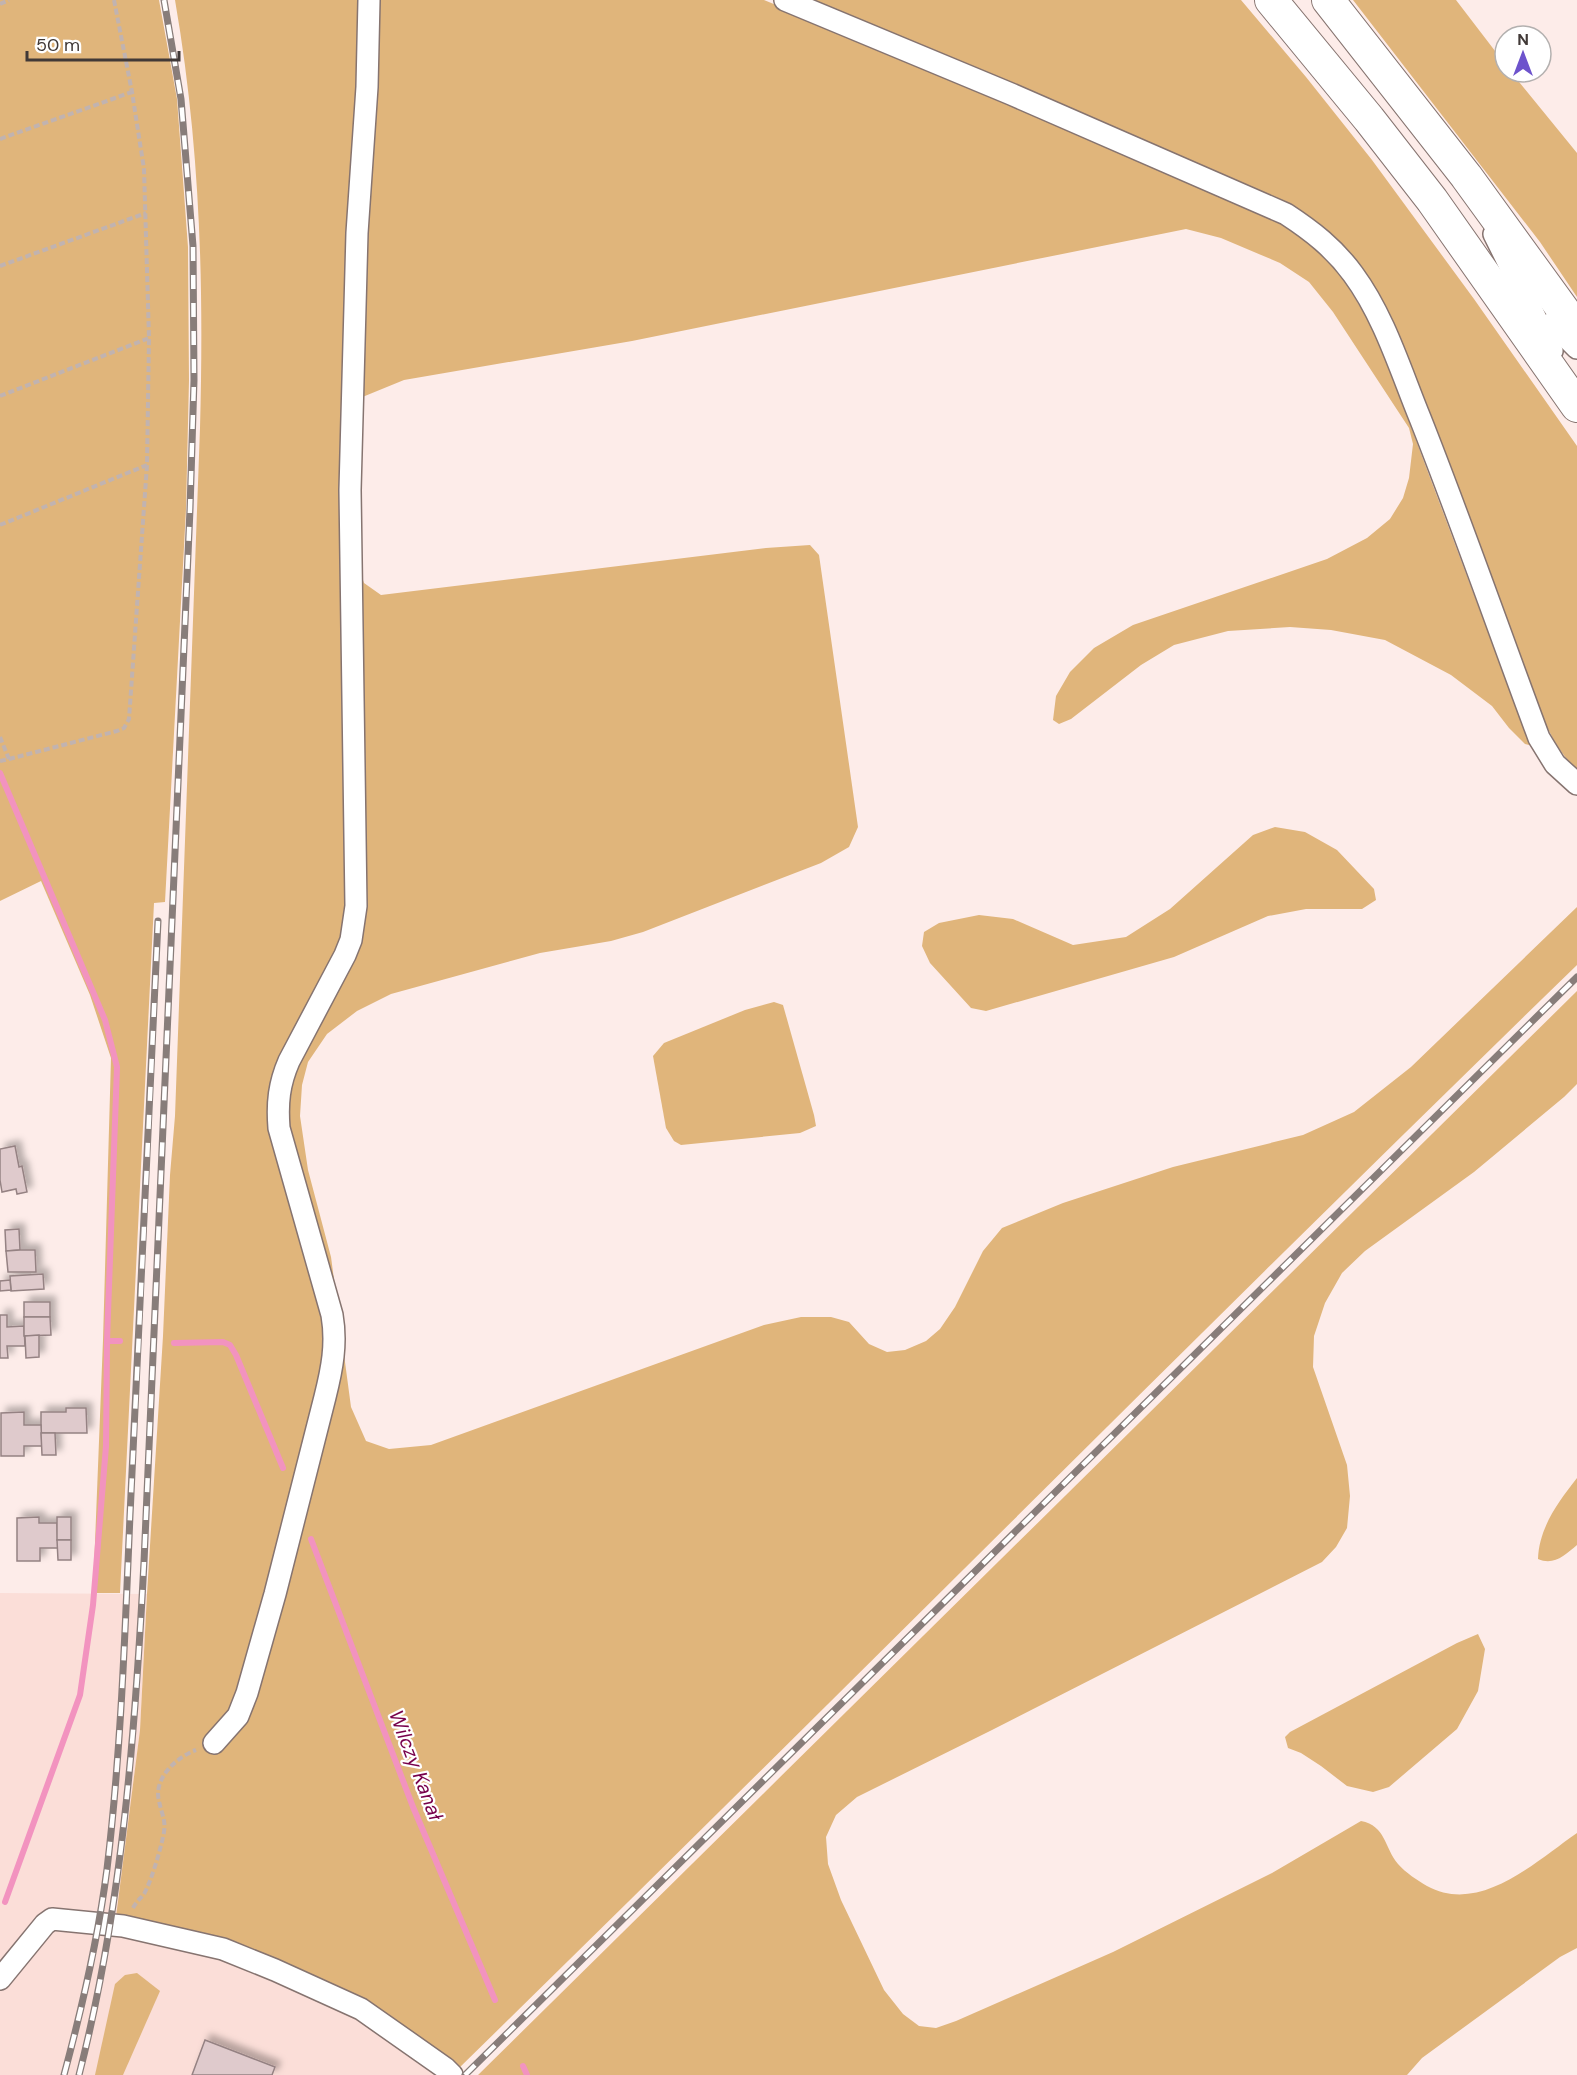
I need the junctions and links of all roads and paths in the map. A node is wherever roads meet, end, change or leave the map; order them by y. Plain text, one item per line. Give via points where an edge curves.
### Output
1 (9, 0) edge
2 (114, 0) edge
3 (369, 0) edge
4 (785, 0) edge
5 (1271, 0) edge
6 (1328, 0) edge
7 (0, 4) edge
8 (132, 92) junction
9 (0, 139) edge
10 (1466, 176) junction
11 (1432, 200) junction
12 (146, 213) junction
13 (0, 266) edge
14 (1524, 295) junction
15 (1577, 329) edge
16 (149, 338) junction
17 (1577, 348) edge
18 (0, 396) edge
19 (1577, 404) edge
20 (147, 465) junction
21 (0, 525) edge
22 (0, 738) edge
23 (9, 759) junction
24 (1, 760) edge
25 (1577, 784) edge
26 (214, 1743) joint
27 (123, 1926) junction
28 (0, 1979) edge
29 (452, 2075) edge

1 - 7 path
2 - 8 path
3 - 26 lane via 350,490 356,906 351,940 289,1060 277,1108 279,1128 332,1315 335,1346 247,1693 238,1716
4 - 25 lane via 1275,209 1332,247 1380,320 1440,469 1539,738 1555,764
5 - 11 highway
6 - 10 highway
8 - 9 path
8 - 12 path via 144,169
10 - 14 lane
10 - 15 highway
11 - 14 lane
11 - 19 highway
12 - 13 path
12 - 16 path
14 - 17 lane
14 - 19 lane
16 - 18 path
16 - 20 path
20 - 21 path
20 - 23 path via 129,719 117,731
22 - 23 path
23 - 24 path
26 - 27 path via 174,1762 163,1779 158,1792 166,1820 164,1836 147,1887
27 - 28 lane via 52,1919
27 - 29 lane via 223,1949 327,1992 373,2017

